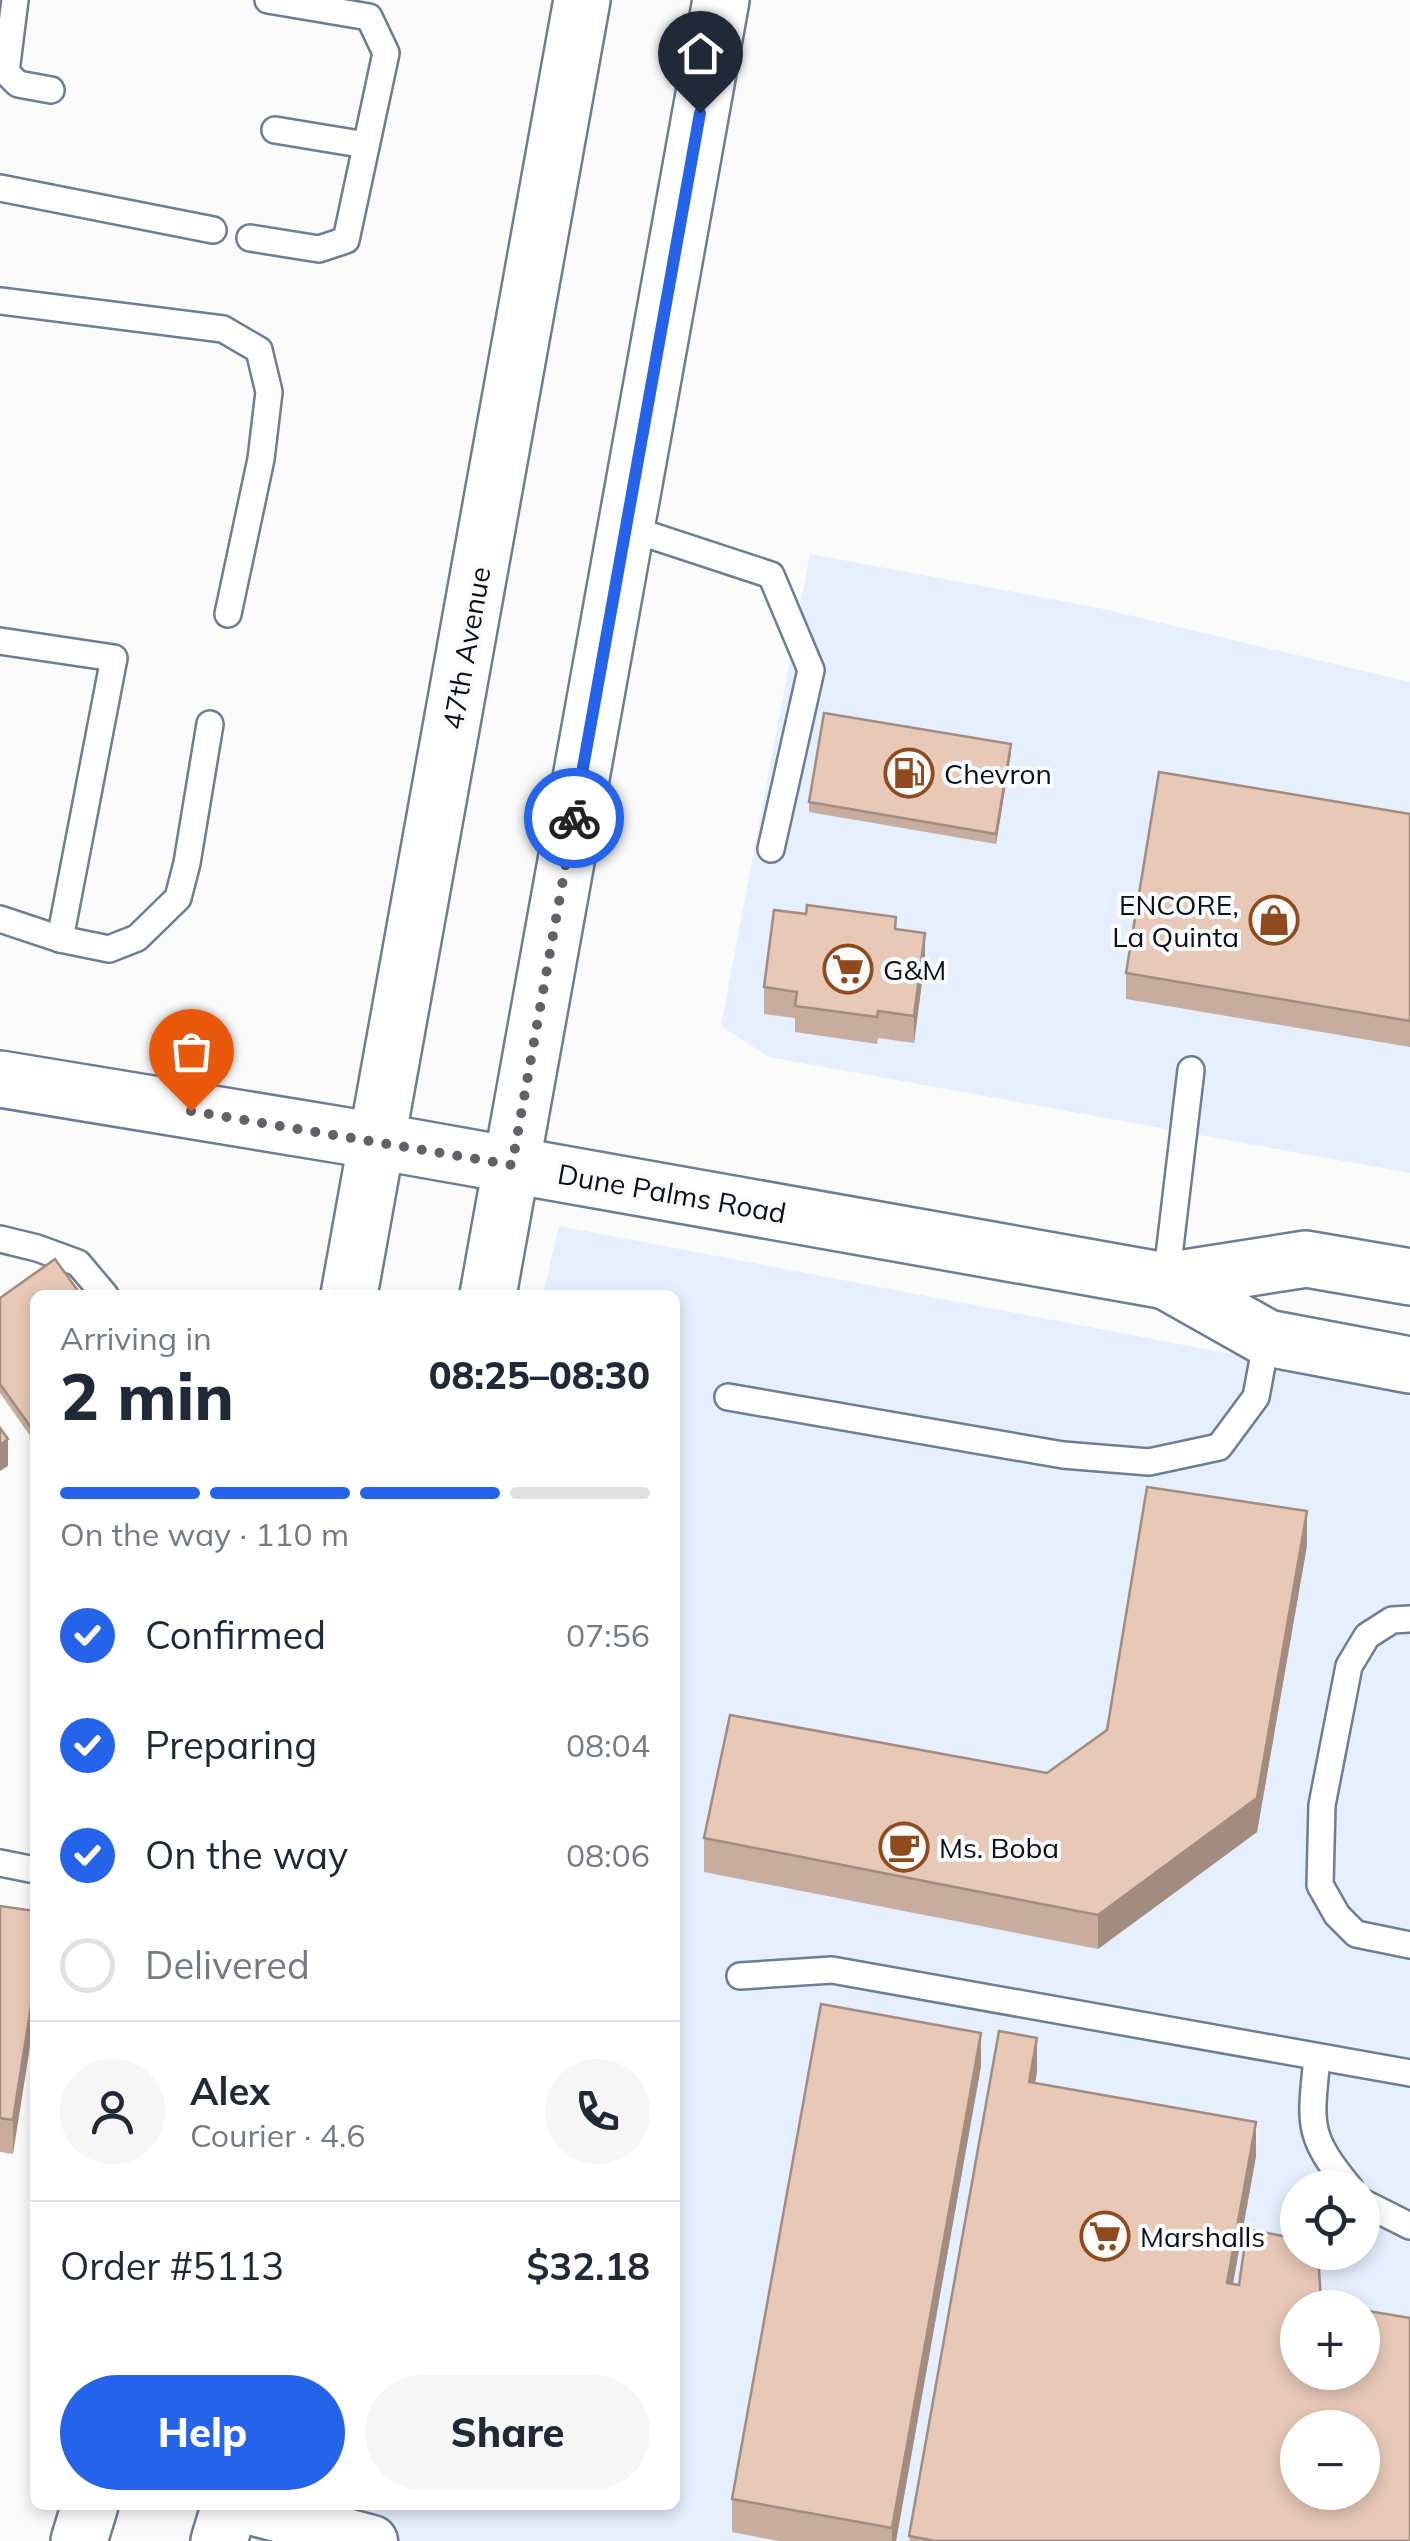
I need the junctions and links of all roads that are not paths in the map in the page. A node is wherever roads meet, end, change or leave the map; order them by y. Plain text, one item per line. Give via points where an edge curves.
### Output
1 (15, 0) edge
2 (268, 0) edge
3 (582, 0) edge
4 (721, 0) edge
5 (50, 90) dead end
6 (275, 130) dead end
7 (366, 146) junction
8 (0, 188) edge
9 (213, 230) dead end
10 (250, 238) dead end
11 (0, 301) edge
12 (626, 527) junction
13 (228, 614) dead end
14 (0, 640) edge
15 (210, 724) dead end
16 (771, 849) dead end
17 (0, 919) edge
18 (60, 939) junction
19 (1192, 1070) dead end
20 (0, 1079) edge
21 (377, 1141) junction
22 (512, 1165) junction
23 (0, 1239) edge
24 (1410, 1277) edge
25 (1166, 1281) junction
26 (102, 1290) edge
27 (350, 1290) edge
28 (489, 1290) edge
29 (1267, 1338) junction
30 (1410, 1365) edge
31 (728, 1397) dead end
32 (1410, 1619) edge
33 (0, 1863) edge
34 (30, 1869) edge
35 (1410, 1945) edge
36 (740, 1976) dead end
37 (1317, 2057) junction
38 (1410, 2073) edge
39 (1335, 2170) edge
40 (1380, 2211) edge
41 (1410, 2226) edge
42 (88, 2510) edge
43 (230, 2510) edge
44 (251, 2510) edge
45 (79, 2541) edge
46 (219, 2541) edge
47 (372, 2541) edge

1 - 5 lane via 6,72 18,84
2 - 7 lane via 369,18 386,53
3 - 21 main road, 47th Avenue
4 - 12 main road
6 - 7 lane
7 - 10 lane via 346,240 319,249
8 - 9 lane
11 - 13 lane via 222,328 260,350 269,392
12 - 16 lane via 772,575 810,670
12 - 22 main road
14 - 18 lane via 114,658
15 - 18 lane via 178,898 137,938 110,949
17 - 18 lane
19 - 25 lane
20 - 21 main road, Dune Palms Road
21 - 22 main road, Dune Palms Road
21 - 27 main road, 47th Avenue
22 - 25 main road, Dune Palms Road
22 - 28 main road
23 - 26 lane via 78,1263
24 - 25 main road, Dune Palms Road via 1306,1259
25 - 29 main road, Dune Palms Road
29 - 30 main road, Dune Palms Road
29 - 31 lane via 1256,1397 1219,1447 1150,1462 1062,1455
32 - 35 lane via 1392,1620 1367,1636 1349,1666 1322,1805 1320,1884 1356,1934
33 - 34 lane
36 - 37 lane via 832,1970
37 - 38 lane
37 - 39 lane via 1311,2125
40 - 41 lane
42 - 45 main road
43 - 46 main road
44 - 47 street

